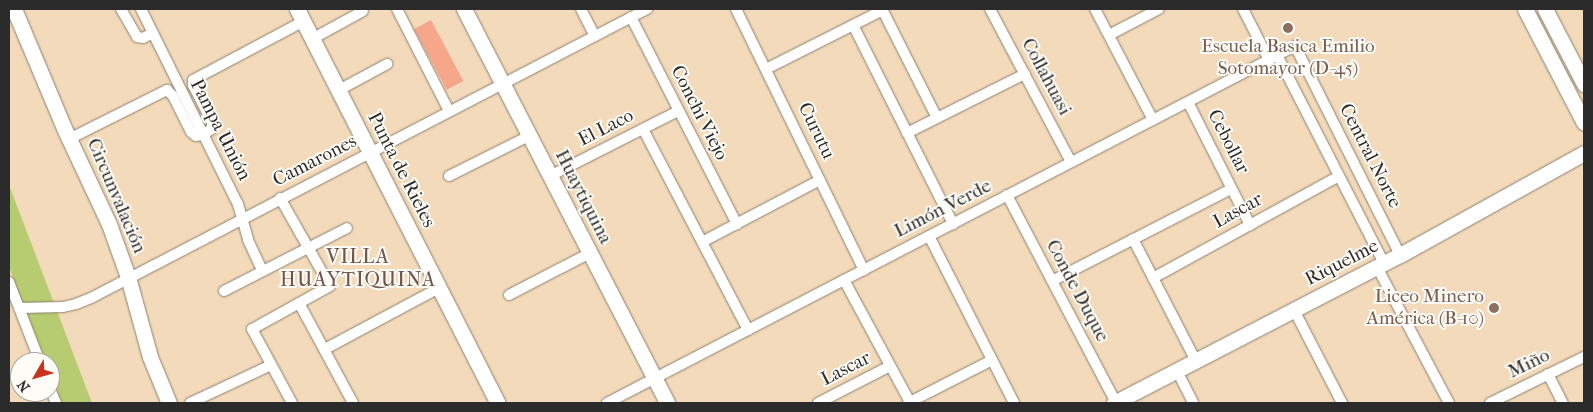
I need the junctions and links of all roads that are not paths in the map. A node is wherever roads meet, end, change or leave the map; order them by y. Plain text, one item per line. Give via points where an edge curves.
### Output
1 (15, 9) edge
2 (121, 9) edge
3 (141, 9) edge
4 (397, 9) edge
5 (464, 9) edge
6 (581, 9) edge
7 (647, 9) edge
8 (736, 9) edge
9 (882, 9) edge
10 (990, 9) edge
11 (1095, 9) edge
12 (1159, 9) edge
13 (1243, 9) edge
14 (1525, 9) edge
15 (1545, 9) edge
16 (363, 11) dead end
17 (1142, 13) edge
18 (300, 15) edge
19 (630, 17) junction
20 (853, 25) junction
21 (153, 33) junction
22 (1109, 35) junction
23 (595, 36) junction
24 (312, 39) junction
25 (1295, 46) joint
26 (1273, 57) junction
27 (388, 64) dead end
28 (766, 69) junction
29 (1024, 74) junction
30 (502, 84) junction
31 (1584, 84) edge
32 (338, 90) junction
33 (1188, 102) junction
34 (449, 111) junction
35 (678, 111) junction
36 (937, 118) junction
37 (1153, 120) junction
38 (1584, 123) edge
39 (643, 129) junction
40 (908, 134) junction
41 (202, 136) junction
42 (529, 136) junction
43 (69, 139) junction
44 (369, 152) junction
45 (1584, 153) edge
46 (1071, 162) junction
47 (449, 176) dead end
48 (550, 176) junction
49 (1339, 176) junction
50 (820, 180) junction
51 (1231, 188) junction
52 (1008, 195) junction
53 (280, 198) junction
54 (242, 218) junction
55 (737, 224) junction
56 (953, 224) junction
57 (1250, 225) junction
58 (346, 228) dead end
59 (928, 236) junction
60 (1133, 239) junction
61 (702, 242) junction
62 (308, 248) junction
63 (590, 253) junction
64 (1400, 255) junction
65 (1380, 265) junction
66 (262, 270) junction
67 (864, 270) junction
68 (128, 277) junction
69 (1152, 278) junction
70 (844, 280) junction
71 (1052, 281) junction
72 (9, 282) edge
73 (439, 288) junction
74 (224, 291) dead end
75 (509, 295) dead end
76 (299, 303) junction
77 (19, 308) junction
78 (1294, 310) junction
79 (748, 330) junction
80 (325, 350) junction
81 (36, 352) edge
82 (1584, 357) edge
83 (992, 360) junction
84 (1196, 361) junction
85 (271, 365) junction
86 (890, 366) junction
87 (1177, 371) junction
88 (1548, 374) junction
89 (654, 379) junction
90 (1338, 402) edge
91 (169, 403) edge
92 (190, 403) edge
93 (292, 403) edge
94 (354, 403) edge
95 (498, 403) edge
96 (607, 403) edge
97 (667, 403) edge
98 (818, 403) edge
99 (909, 403) edge
100 (1014, 403) edge
101 (1115, 403) edge
102 (1193, 403) edge
103 (1449, 403) edge
104 (1490, 403) edge
105 (1562, 403) edge

1 - 43 street, Circunvalación
2 - 21 street via 137,37
3 - 21 street, Pampa Unión
4 - 34 street
5 - 30 street, Huaytiquina
6 - 23 street
7 - 19 street, Camarones
8 - 28 street, Curutu
9 - 20 street
9 - 36 street
10 - 29 street, Collahuasi
11 - 22 street
12 - 17 street
13 - 26 street, Central Norte
14 - 38 street
15 - 31 street
16 - 24 street
17 - 22 street
18 - 24 street, Punta de Rieles
18 - 41 street via 193,80 212,122 212,129
19 - 23 street, Camarones
19 - 35 street, Conchi Viejo
20 - 28 street
20 - 40 street
21 - 41 street, Pampa Unión
22 - 37 street
23 - 30 street, Camarones
24 - 32 street, Punta de Rieles
25 - 26 street, Limón Verde
25 - 64 street, Central Norte
26 - 33 street, Limón Verde
26 - 49 street, Central Norte
27 - 32 street
28 - 50 street, Curutu
29 - 36 street
29 - 46 street, Collahuasi
30 - 34 street, Camarones
30 - 42 street, Huaytiquina
32 - 44 street, Punta de Rieles
33 - 37 street, Limón Verde
33 - 51 street, Cebollar
34 - 44 street, Camarones
35 - 39 street, El Laco
35 - 55 street, Conchi Viejo
36 - 40 street
37 - 46 street, Limón Verde
39 - 48 street, El Laco
39 - 61 street
40 - 56 street
41 - 43 street via 191,132 167,90
41 - 54 street, Pampa Unión via 238,204
42 - 47 street
42 - 48 street, Huaytiquina
43 - 68 street, Circunvalación
44 - 53 street, Camarones
44 - 73 street, Punta de Rieles
45 - 64 street, Riquelme
46 - 52 street, Limón Verde
48 - 63 street, Huaytiquina
49 - 57 street, Lascar
49 - 65 street, Central Norte
50 - 55 street
50 - 67 street, Curutu
51 - 57 street, Cebollar
51 - 60 street, Lascar
52 - 56 street, Limón Verde
52 - 71 street, Conde Duque
53 - 54 street, Camarones
53 - 62 street
54 - 66 street, Pampa Unión
54 - 68 street, Camarones
55 - 61 street
56 - 59 street, Limón Verde
57 - 69 street, Lascar
58 - 62 street
59 - 67 street, Limón Verde
59 - 83 street
60 - 69 street
60 - 71 street, Lascar
61 - 79 street
62 - 66 street
62 - 76 street via 330,286
63 - 75 street
63 - 89 street, Huaytiquina
64 - 65 street, Riquelme
65 - 78 street, Riquelme
65 - 103 street, Central Norte
66 - 74 street
67 - 70 street, Limón Verde
68 - 77 street, Camarones via 76,304
68 - 91 street, Circunvalación via 150,356
69 - 84 street
70 - 79 street, Limón Verde
70 - 86 street
71 - 101 street, Conde Duque
72 - 77 street
73 - 80 street
73 - 95 street, Punta de Rieles
76 - 80 street
76 - 85 street via 252,328
77 - 81 street
78 - 84 street, Riquelme
78 - 90 street
79 - 89 street, Limón Verde
80 - 94 street
82 - 88 street, Miño
83 - 99 street
83 - 100 street
84 - 87 street, Riquelme
85 - 92 street
85 - 93 street
86 - 98 street, Lascar
86 - 99 street
87 - 101 street, Riquelme
87 - 102 street
88 - 104 street, Miño
88 - 105 street
89 - 96 street, Limón Verde
89 - 97 street, Huaytiquina

